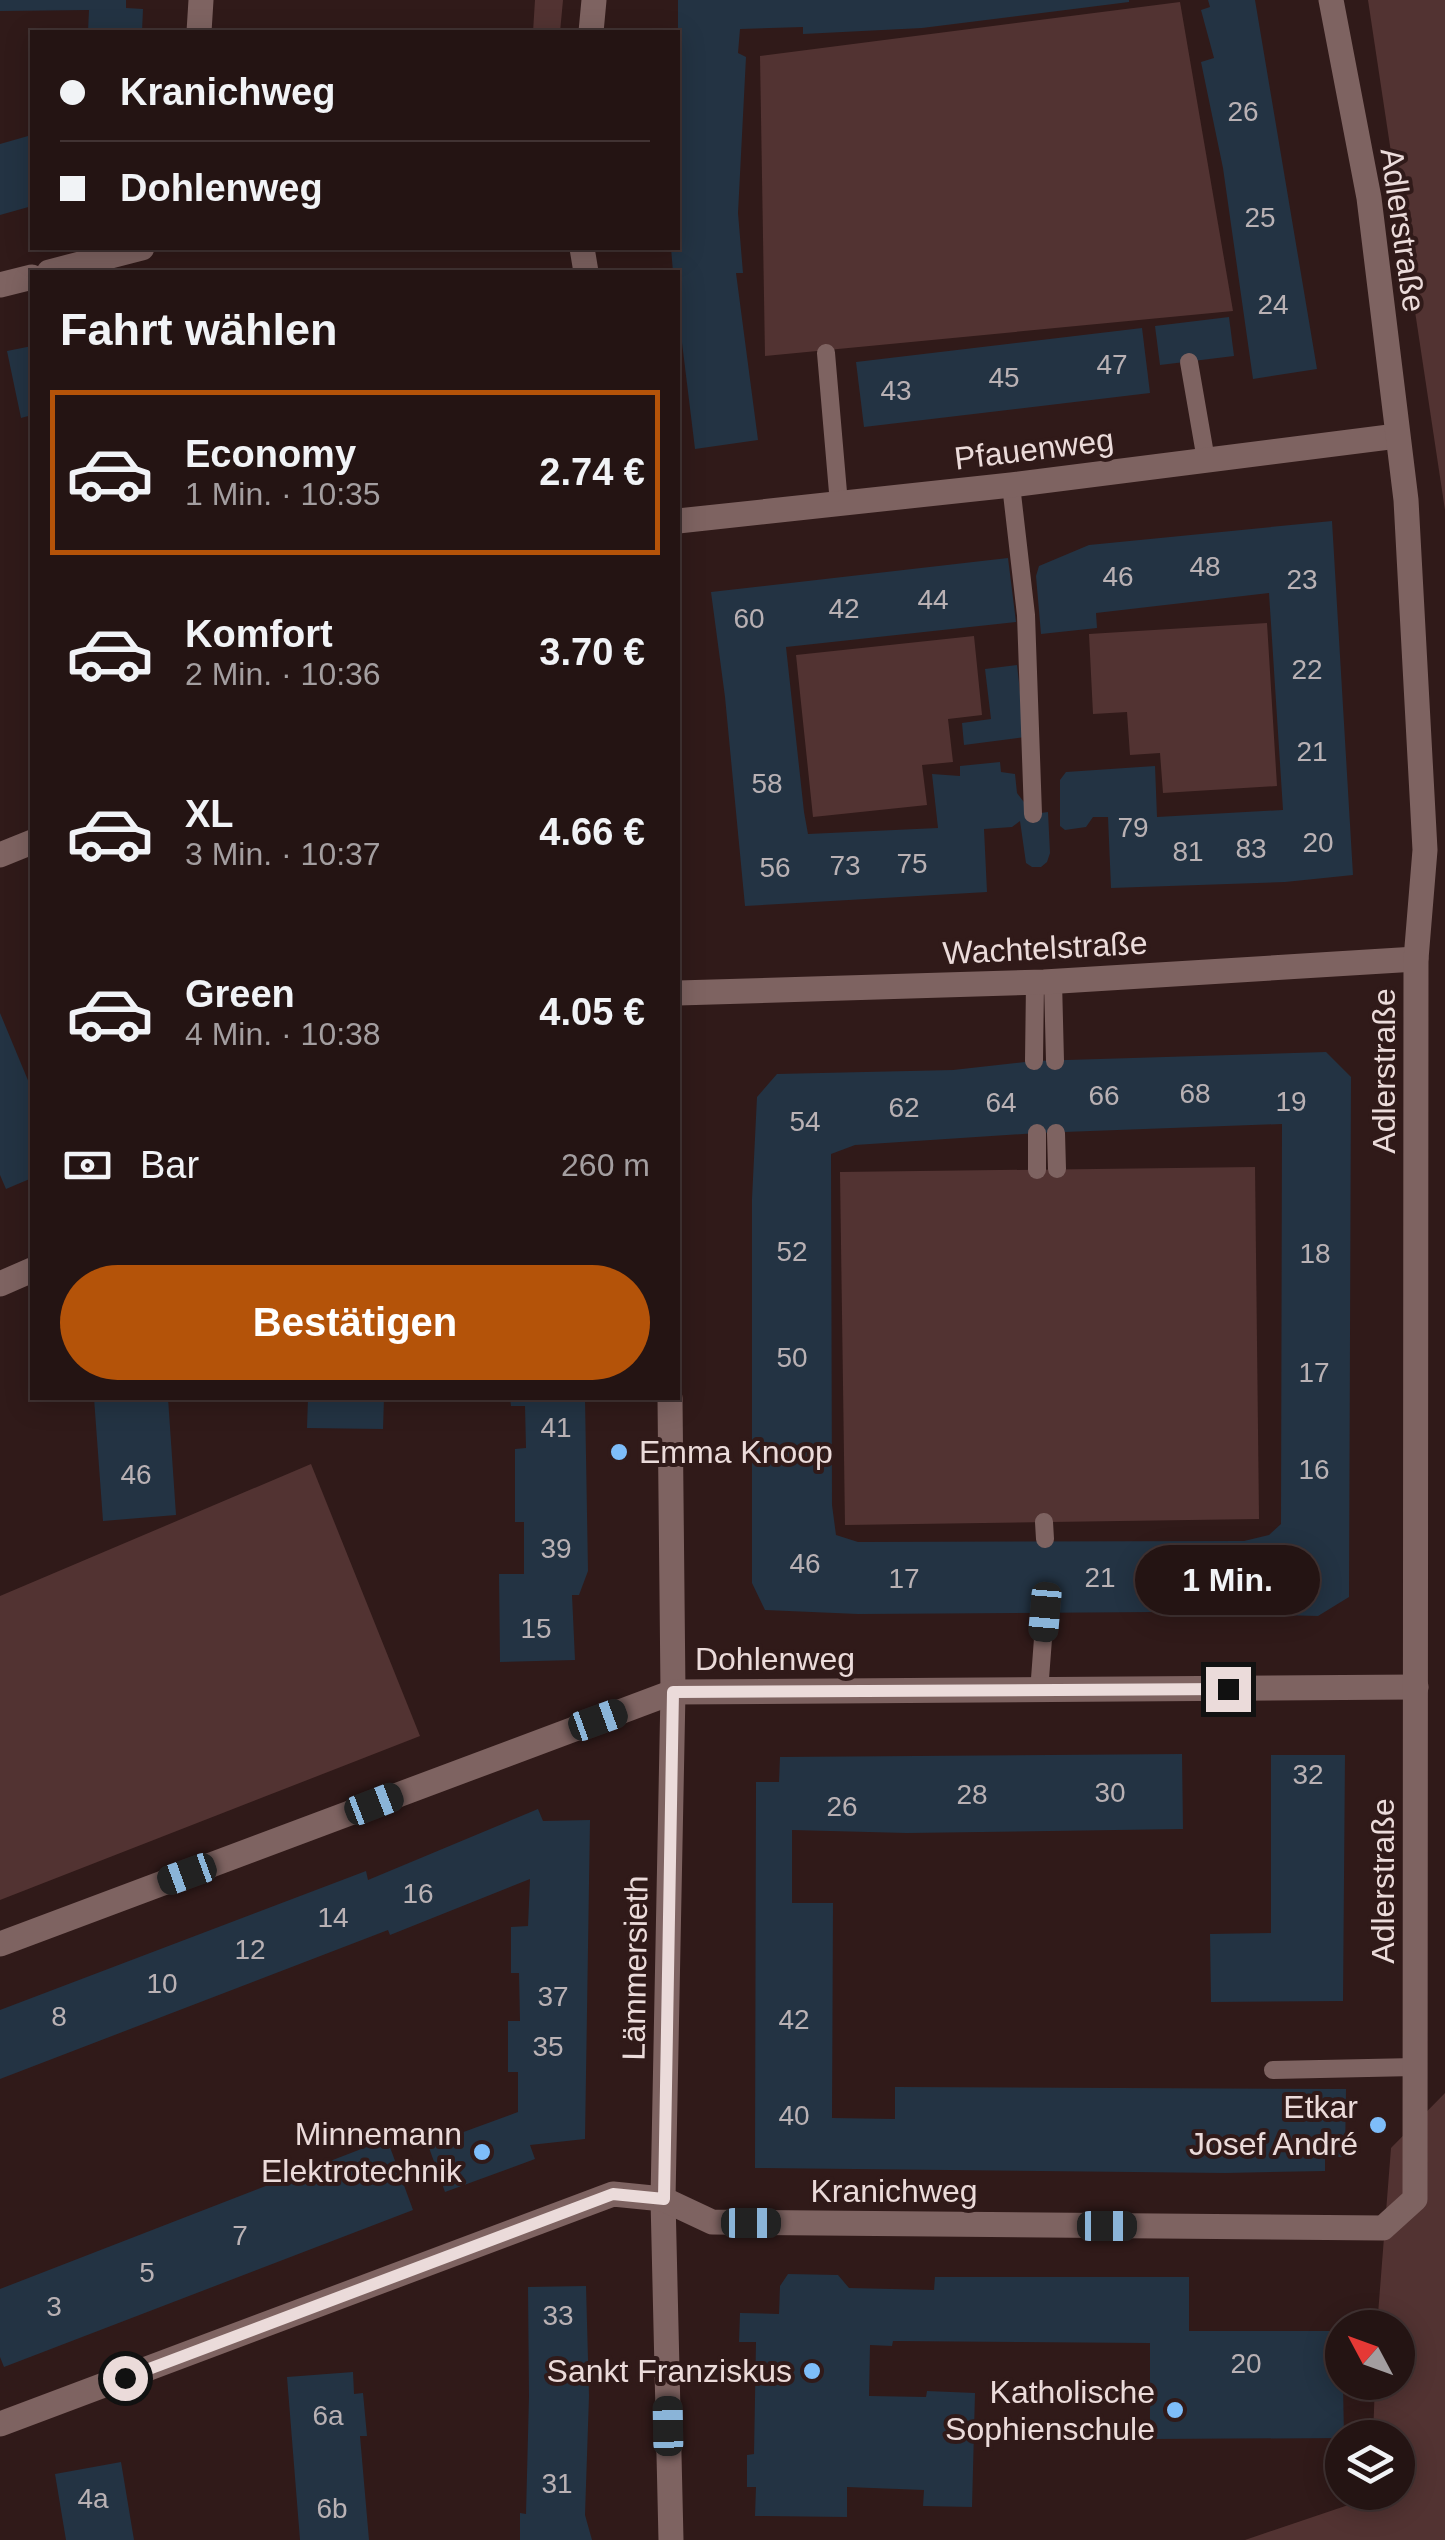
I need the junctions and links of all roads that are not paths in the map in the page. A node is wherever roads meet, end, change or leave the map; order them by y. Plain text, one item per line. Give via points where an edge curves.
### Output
1 (201, 0) edge
2 (594, 0) edge
3 (1330, 0) edge
4 (199, 30) edge
5 (591, 30) edge
6 (134, 250) edge
7 (57, 270) edge
8 (30, 278) edge
9 (0, 285) edge
10 (826, 353) dead end
11 (1189, 362) dead end
12 (1397, 436) junction
13 (1206, 460) junction
14 (1011, 485) junction
15 (839, 504) junction
16 (680, 521) edge
17 (1034, 814) dead end
18 (30, 843) edge
19 (0, 855) edge
20 (1416, 959) junction
21 (1044, 982) junction
22 (680, 993) edge
23 (1034, 1061) dead end
24 (1055, 1061) dead end
25 (1036, 1133) dead end
26 (1056, 1133) dead end
27 (1056, 1169) dead end
28 (1037, 1170) dead end
29 (30, 1271) edge
30 (0, 1284) edge
31 (670, 1400) edge
32 (1045, 1612) dead end
33 (1416, 1687) junction
34 (673, 1692) junction
35 (1038, 1692) junction
36 (0, 1944) edge
37 (1415, 2067) junction
38 (1273, 2070) dead end
39 (1414, 2150) joint
40 (664, 2199) junction
41 (0, 2424) edge
42 (671, 2540) edge

1 - 4 street
2 - 5 street
3 - 12 street, Adlerstraße via 1369,198
6 - 7 street
8 - 9 street
10 - 15 lane
11 - 13 lane
12 - 13 street, Pfauenweg
12 - 20 street, Adlerstraße via 1424,850
13 - 14 street, Pfauenweg
14 - 15 street, Pfauenweg
14 - 17 lane via 1026,614
15 - 16 street, Pfauenweg
18 - 19 street
20 - 21 street, Wachtelstraße
20 - 33 street, Adlerstraße
21 - 22 street, Wachtelstraße
21 - 23 lane
21 - 24 lane
25 - 28 lane
26 - 27 lane
29 - 30 street
31 - 34 street, Lämmersieth
32 - 35 lane
33 - 35 street, Dohlenweg
33 - 37 street, Adlerstraße
34 - 35 street, Dohlenweg
34 - 36 street, Dohlenweg
34 - 40 street, Lämmersieth
37 - 38 lane
37 - 39 street, Adlerstraße
39 - 40 street, Kranichweg via 1415,2198 1383,2228 712,2222
40 - 41 street, Kranichweg via 613,2194
40 - 42 street, Lämmersieth

